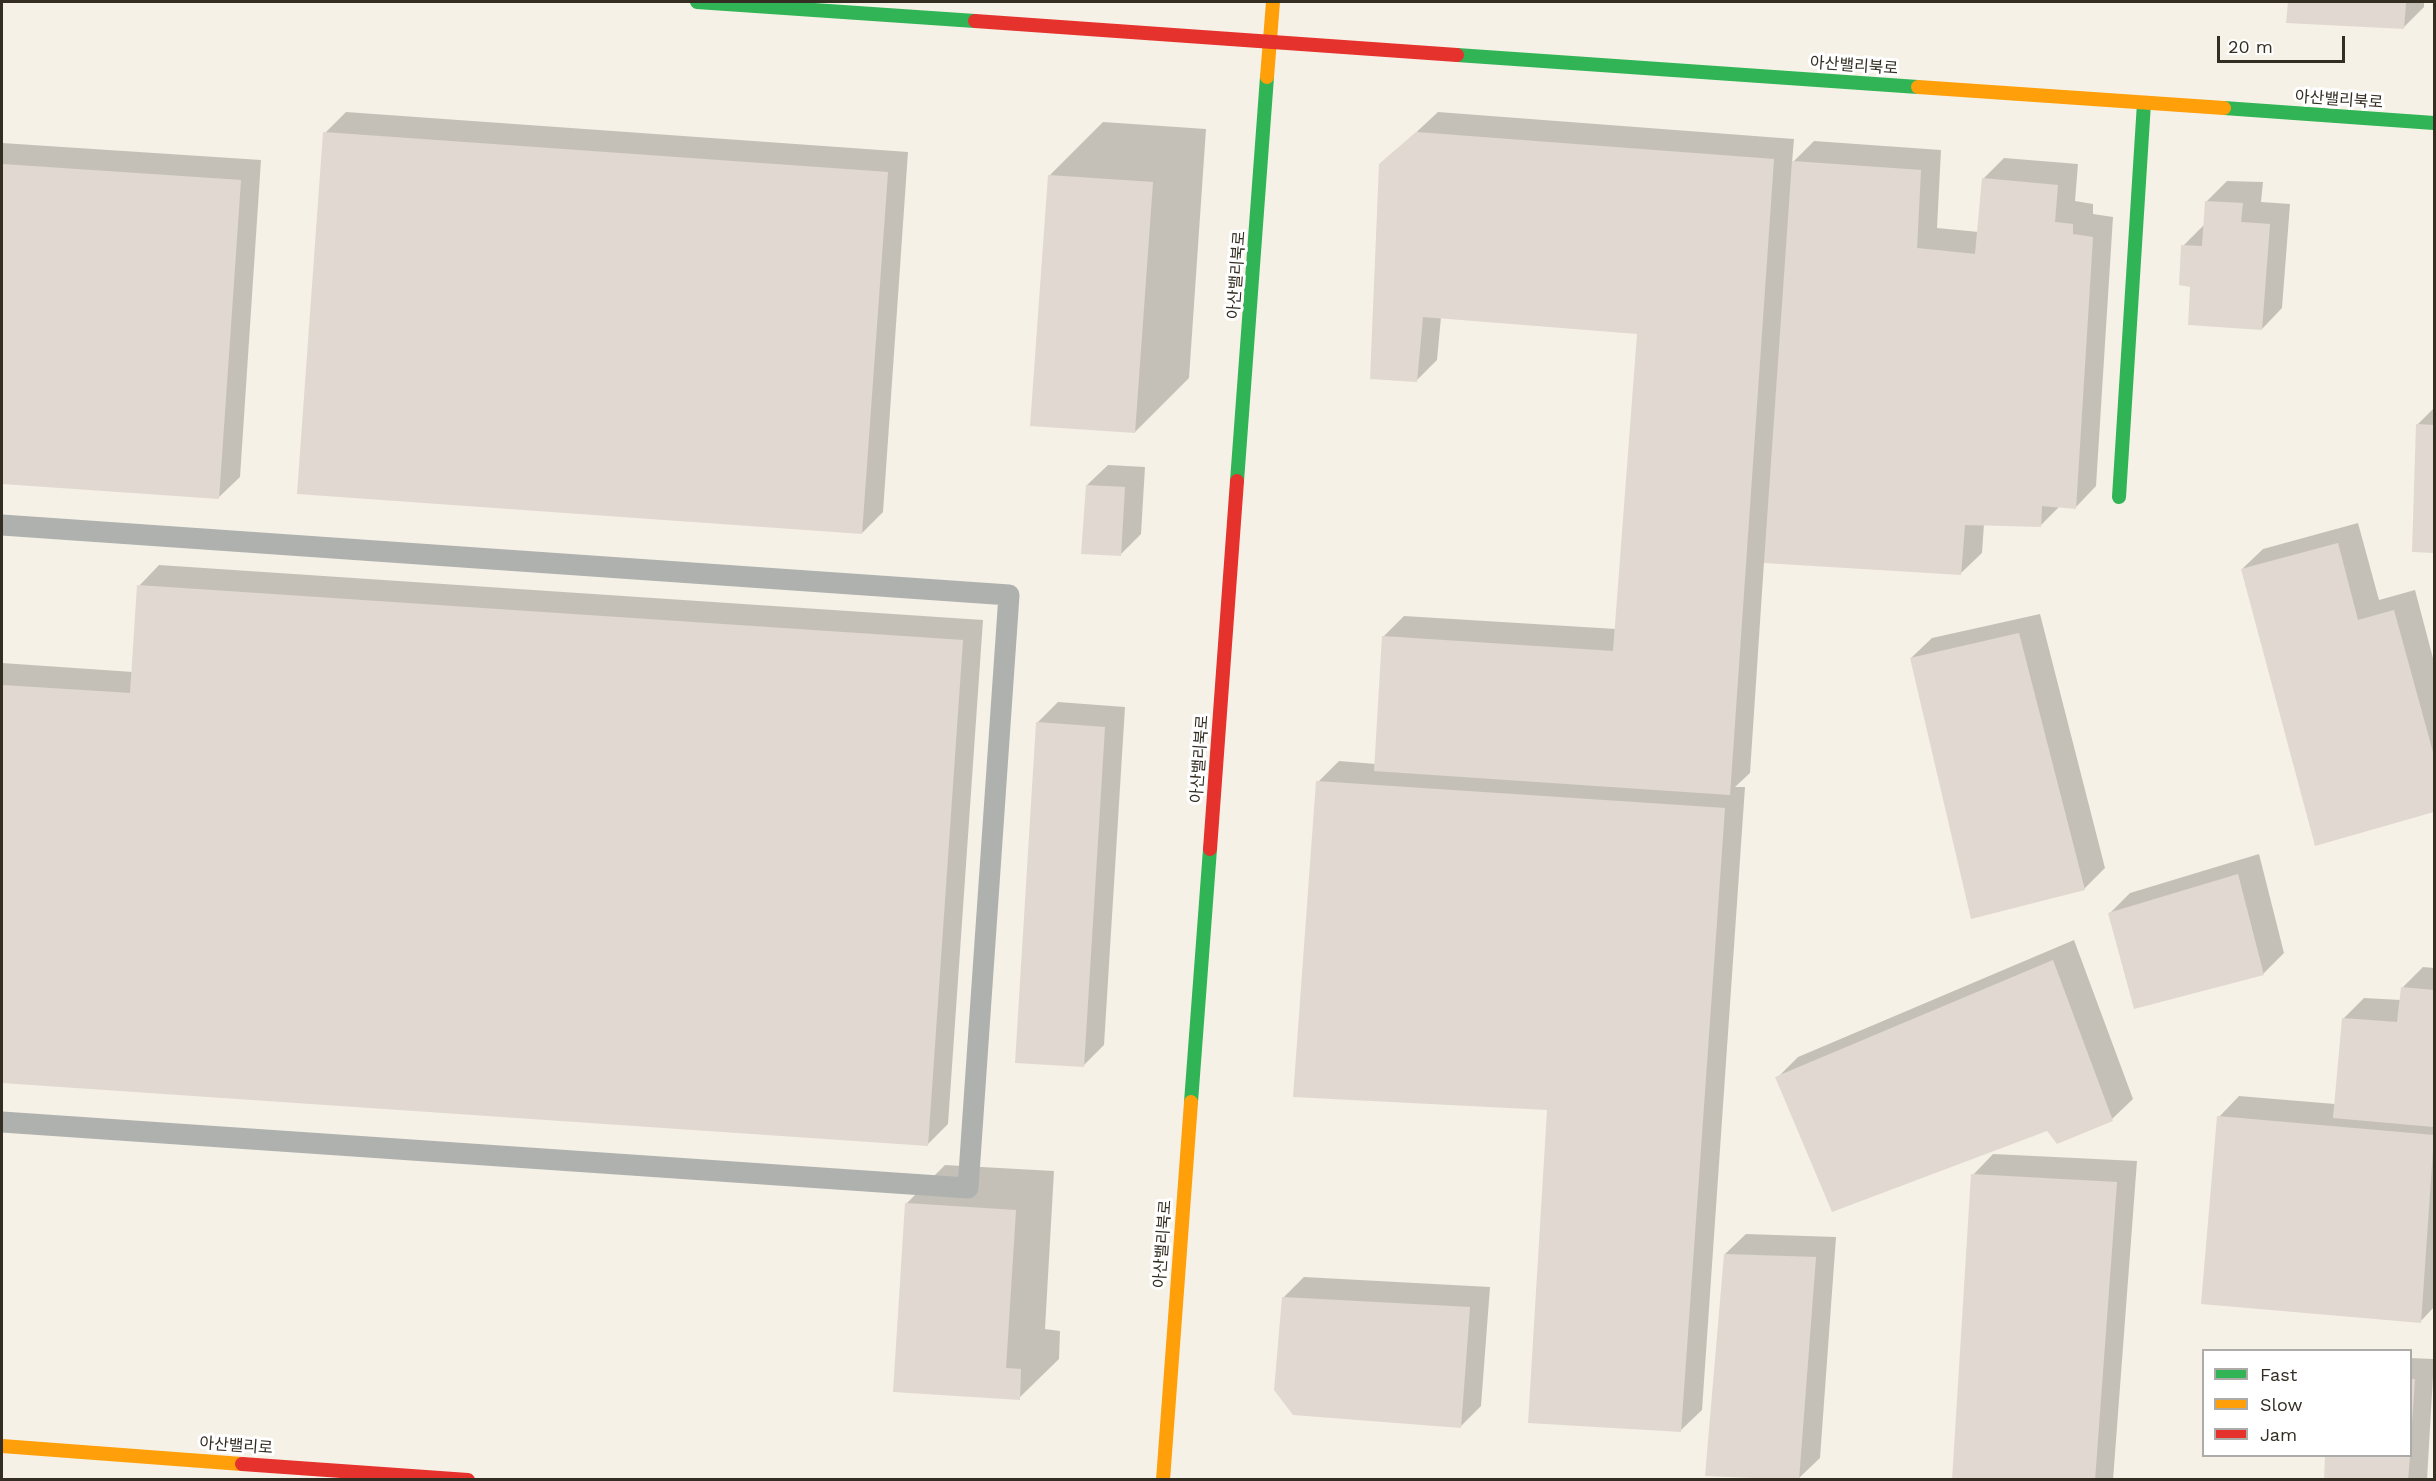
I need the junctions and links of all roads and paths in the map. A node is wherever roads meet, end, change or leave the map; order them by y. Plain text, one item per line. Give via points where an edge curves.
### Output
1 (697, 2) edge
2 (1273, 2) edge
3 (1271, 42) junction
4 (2144, 103) junction
5 (2434, 123) edge
6 (2119, 498) dead end
7 (2, 525) edge
8 (2, 1122) edge
9 (2, 1446) edge
10 (468, 1479) edge
11 (1163, 1479) edge

1 - 3 street
2 - 3 street, 아산밸리북로
3 - 4 street, 아산밸리북로
3 - 11 street, 아산밸리북로
4 - 5 street, 아산밸리북로
4 - 6 street
7 - 8 lane via 1009,595 968,1188
9 - 10 street, 아산밸리로

